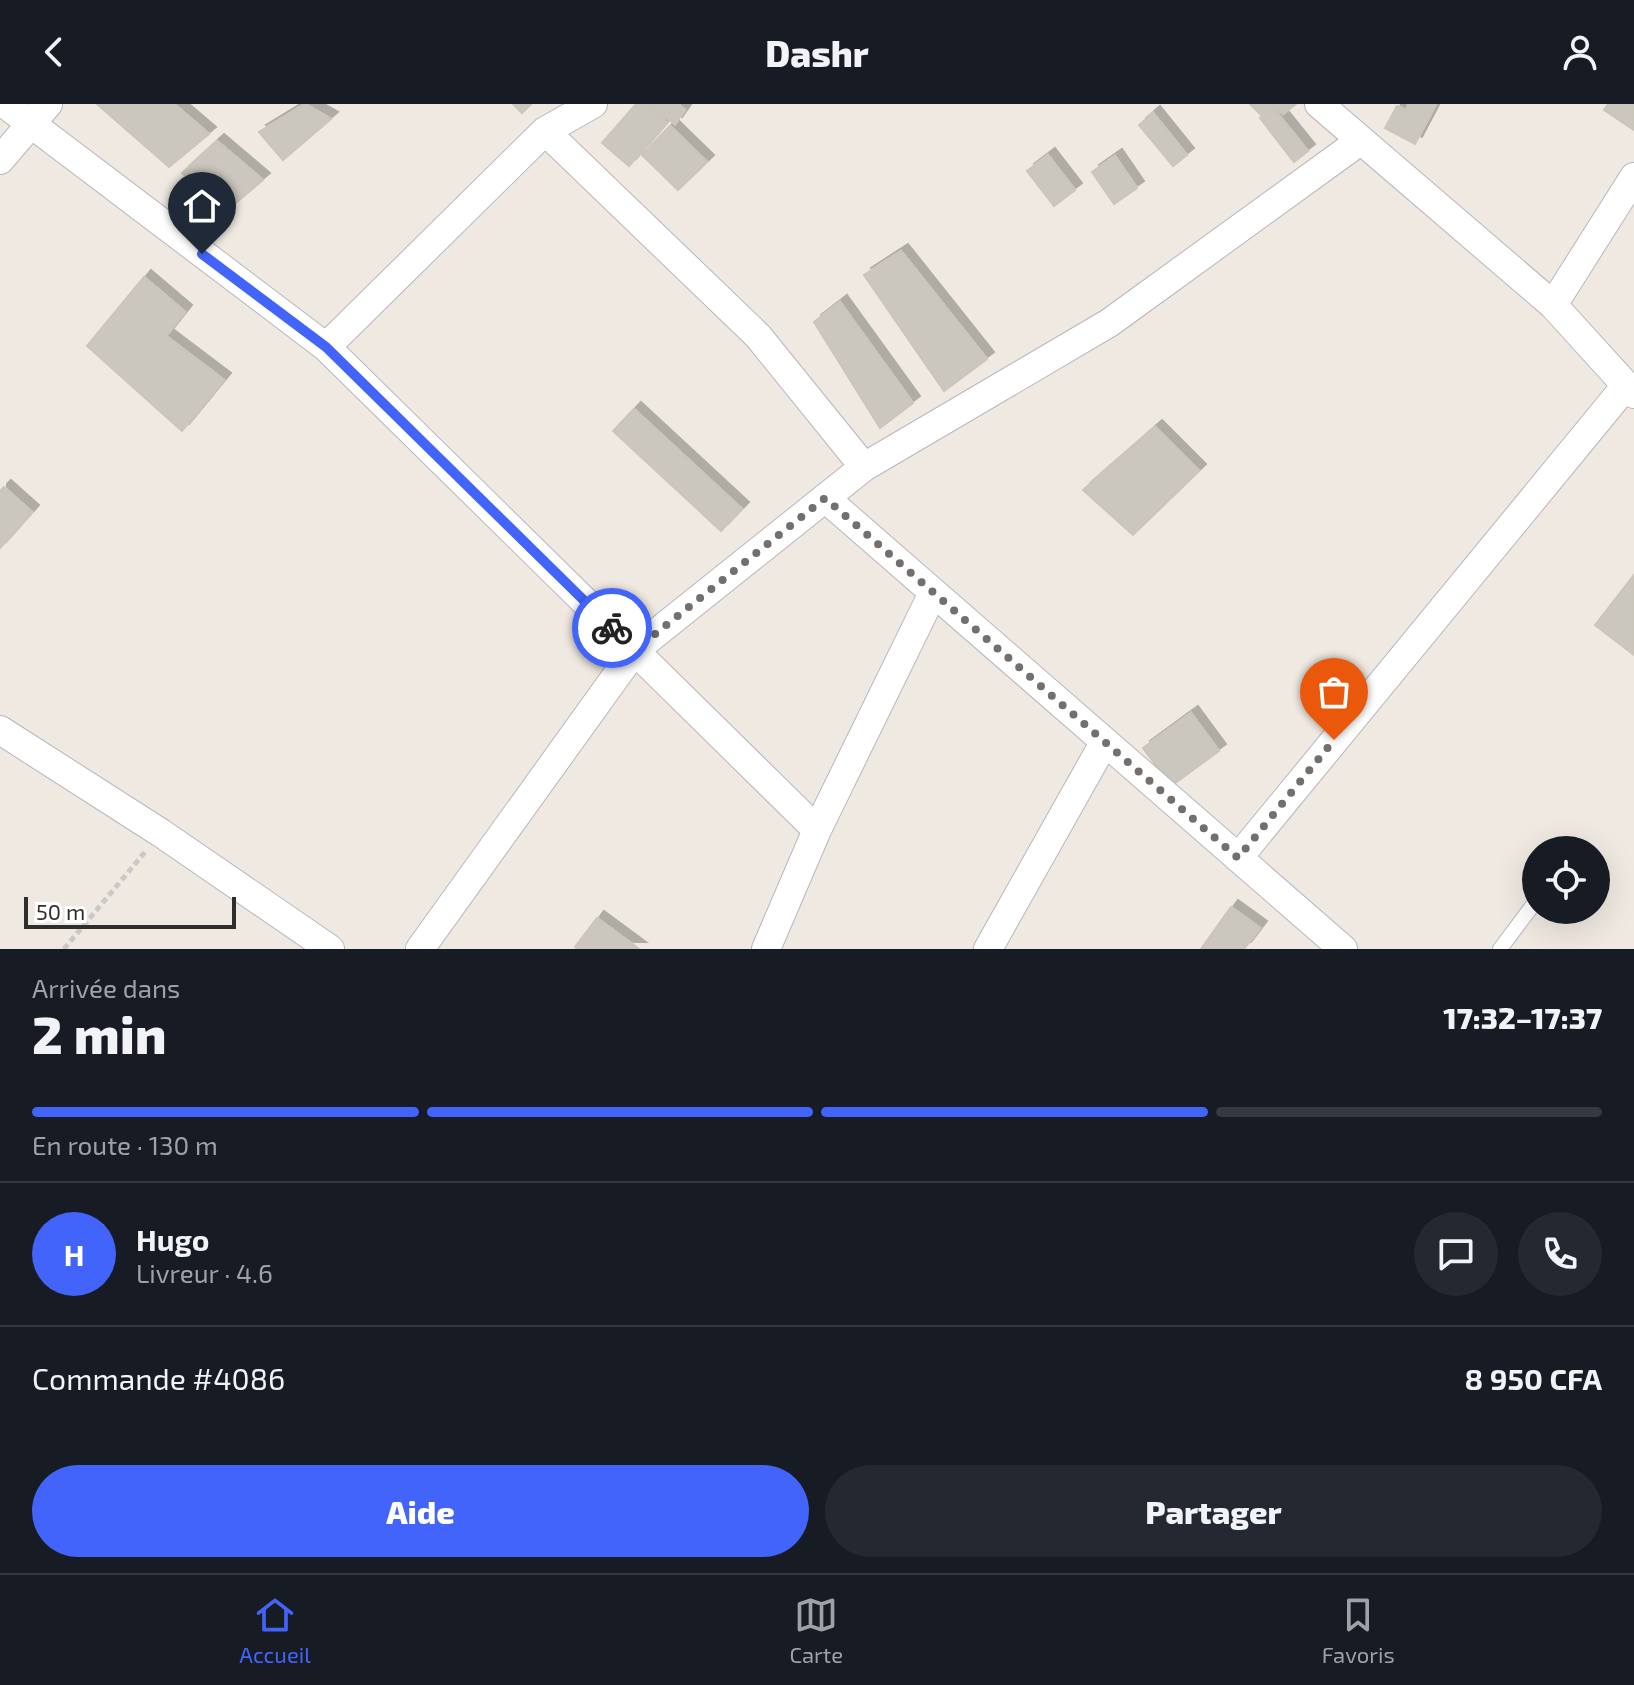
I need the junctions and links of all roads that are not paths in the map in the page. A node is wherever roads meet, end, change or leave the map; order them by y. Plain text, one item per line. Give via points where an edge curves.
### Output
1 (5, 104) edge
2 (593, 104) edge
3 (1319, 104) edge
4 (39, 114) edge
5 (545, 131) junction
6 (1360, 141) junction
7 (0, 160) edge
8 (1634, 177) edge
9 (1553, 305) junction
10 (326, 347) junction
11 (1630, 390) edge
12 (864, 467) junction
13 (825, 498) junction
14 (932, 595) junction
15 (635, 650) junction
16 (0, 730) edge
17 (1104, 743) junction
18 (817, 830) junction
19 (1238, 858) junction
20 (1522, 920) edge
21 (330, 949) edge
22 (420, 949) edge
23 (766, 949) edge
24 (988, 949) edge
25 (1343, 949) edge
26 (1500, 949) edge

1 - 4 street
2 - 5 street
3 - 6 street
4 - 7 street
4 - 10 street
5 - 10 street
5 - 12 street via 758,336
6 - 9 street
6 - 12 street via 1109,323
8 - 9 street
9 - 11 street
10 - 15 street
11 - 19 street
12 - 13 street
13 - 14 street
13 - 15 street
14 - 17 street
14 - 18 street
15 - 18 street
15 - 22 street
16 - 21 street
17 - 19 street
17 - 24 street
18 - 23 street
19 - 25 street
20 - 26 lane

